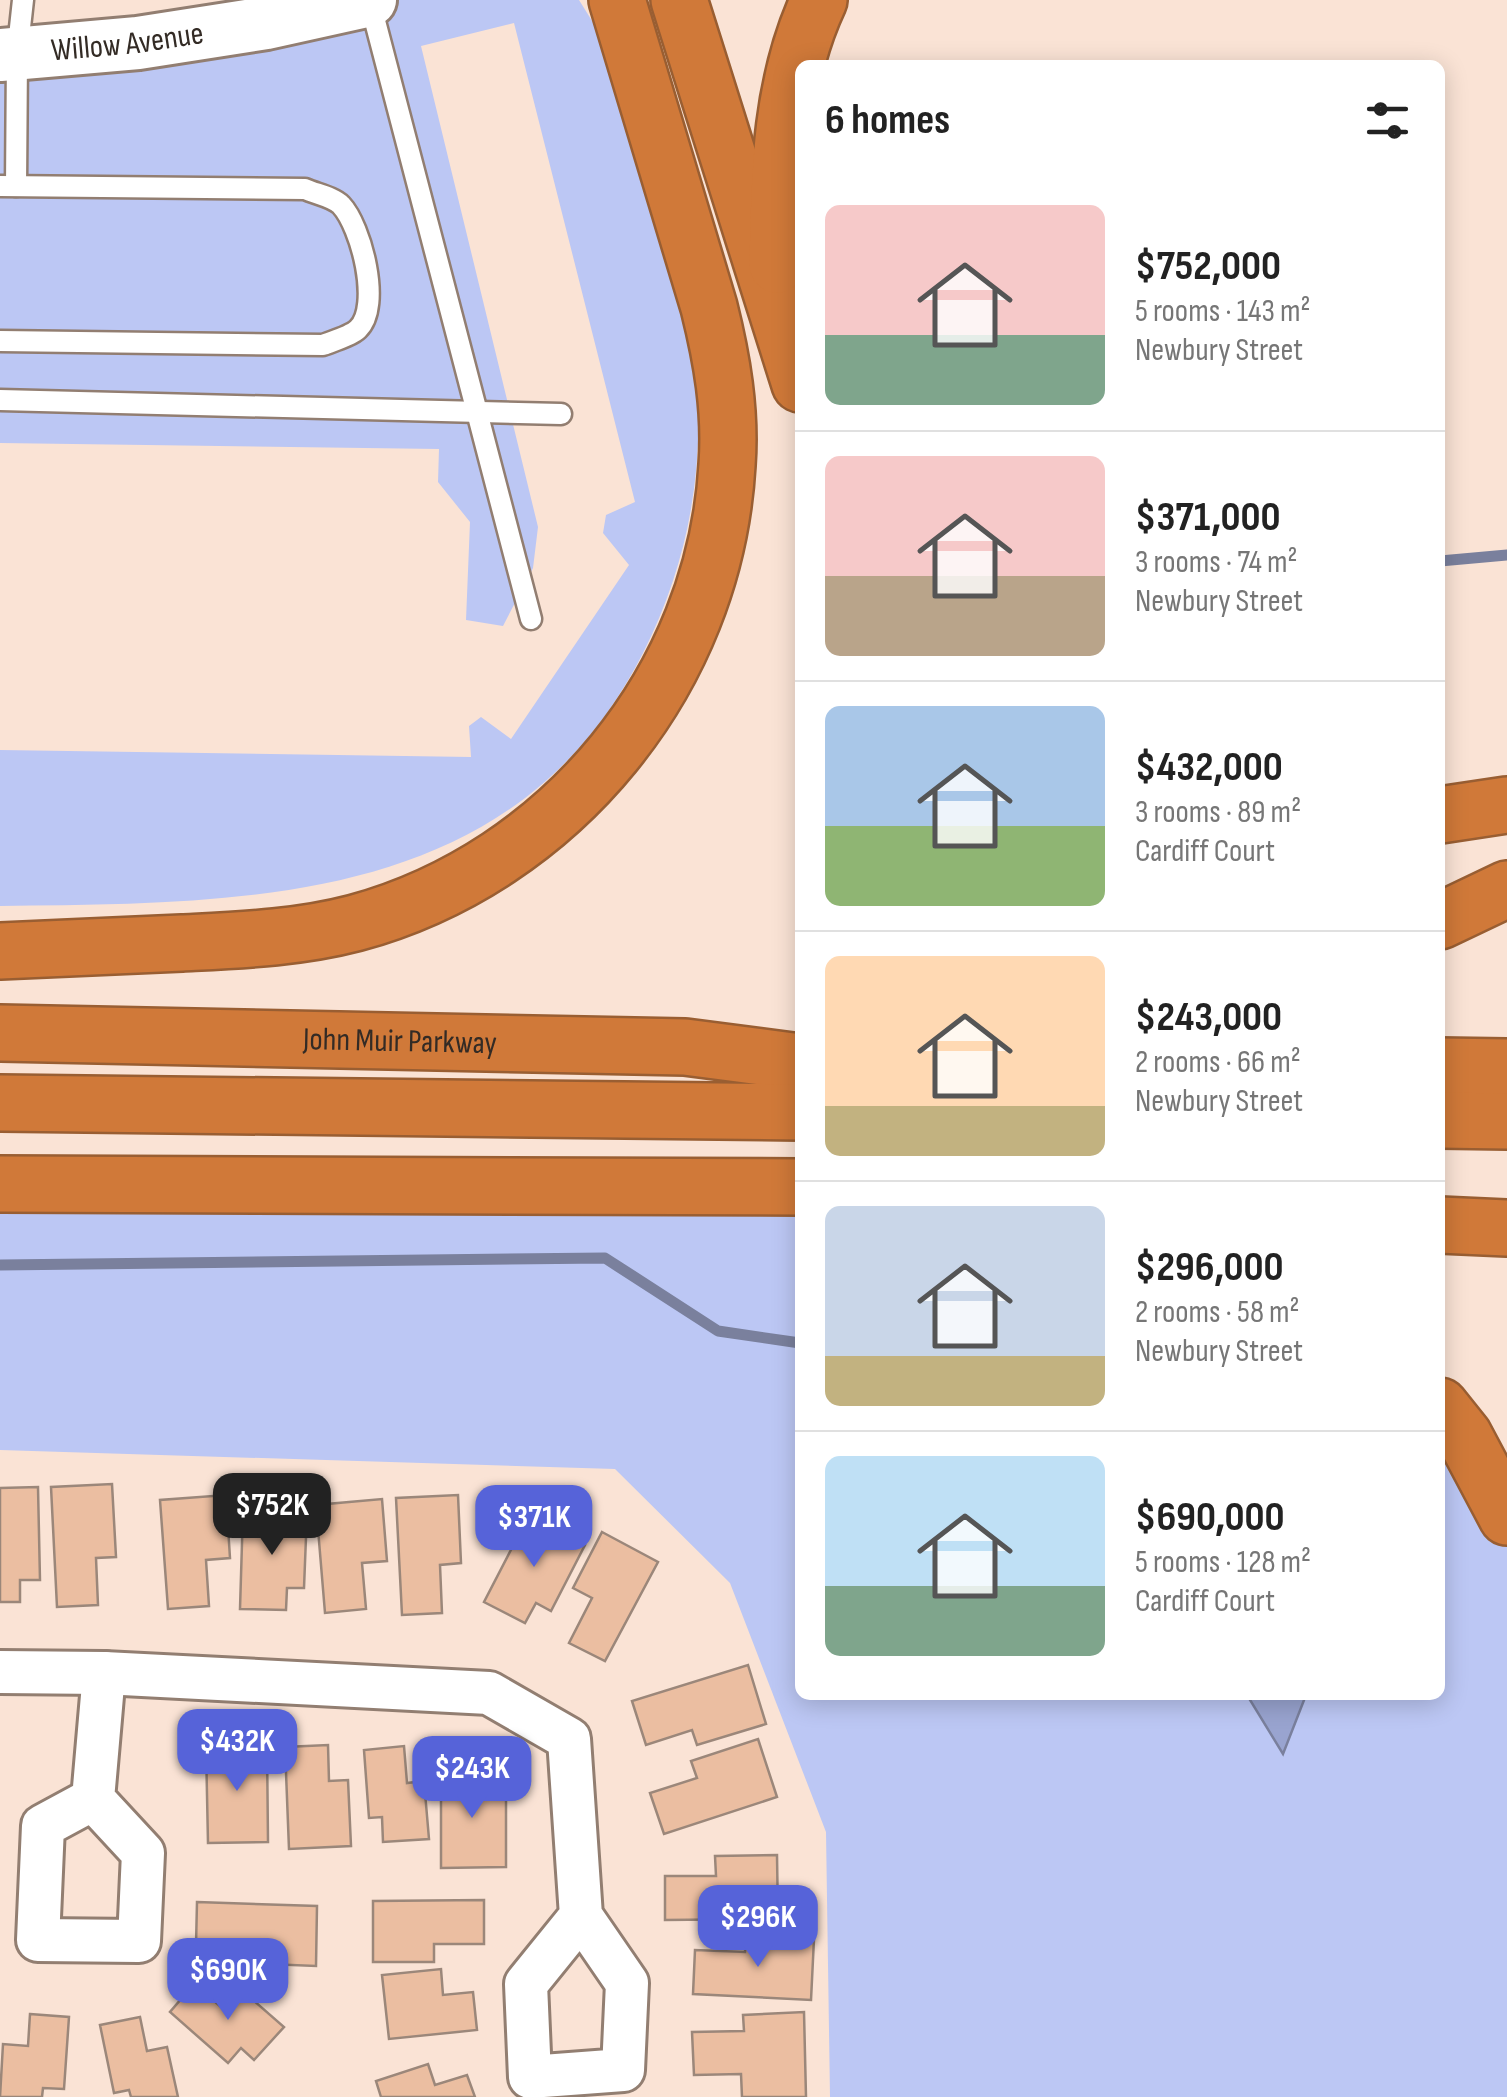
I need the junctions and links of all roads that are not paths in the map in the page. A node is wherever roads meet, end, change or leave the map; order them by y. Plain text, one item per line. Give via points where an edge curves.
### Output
1 (23, 0) edge
2 (370, 0) edge
3 (617, 0) edge
4 (679, 0) edge
5 (819, 0) edge
6 (8, 55) edge
7 (797, 60) edge
8 (795, 70) edge
9 (8, 186) edge
10 (776, 308) junction
11 (0, 341) edge
12 (795, 368) edge
13 (0, 400) edge
14 (477, 412) junction
15 (560, 414) dead end
16 (532, 619) dead end
17 (1507, 805) edge
18 (1445, 815) edge
19 (1507, 890) edge
20 (1445, 918) edge
21 (0, 951) edge
22 (0, 1033) edge
23 (795, 1042) edge
24 (685, 1047) junction
25 (795, 1061) edge
26 (1445, 1066) edge
27 (1507, 1066) edge
28 (0, 1103) edge
29 (795, 1112) edge
30 (1445, 1120) edge
31 (1507, 1120) edge
32 (0, 1184) edge
33 (795, 1187) edge
34 (1445, 1225) edge
35 (1507, 1228) edge
36 (1445, 1412) edge
37 (1507, 1517) edge
38 (0, 1672) edge
39 (104, 1673) junction
40 (93, 1799) dead end
41 (581, 1916) dead end

1 - 6 lane
2 - 6 street, Willow Avenue via 138,43
2 - 14 lane
3 - 21 highway via 709,307 728,424 723,504 706,581 678,654 637,724 587,785 527,838 463,880 391,912 276,938
4 - 10 highway
5 - 7 highway
6 - 9 lane
8 - 10 highway via 785,111
9 - 11 lane via 306,190 339,203 357,230 369,308 358,329 323,345
10 - 12 highway
13 - 14 lane
14 - 15 lane
14 - 16 lane
17 - 18 highway
19 - 20 highway
22 - 24 highway, John Muir Parkway
23 - 24 highway
24 - 25 highway, John Muir Parkway
26 - 27 highway
28 - 29 highway, John Muir Parkway
30 - 31 highway
32 - 33 highway
34 - 35 highway
36 - 37 highway
38 - 39 street
39 - 40 street
39 - 41 street via 489,1693 569,1740

